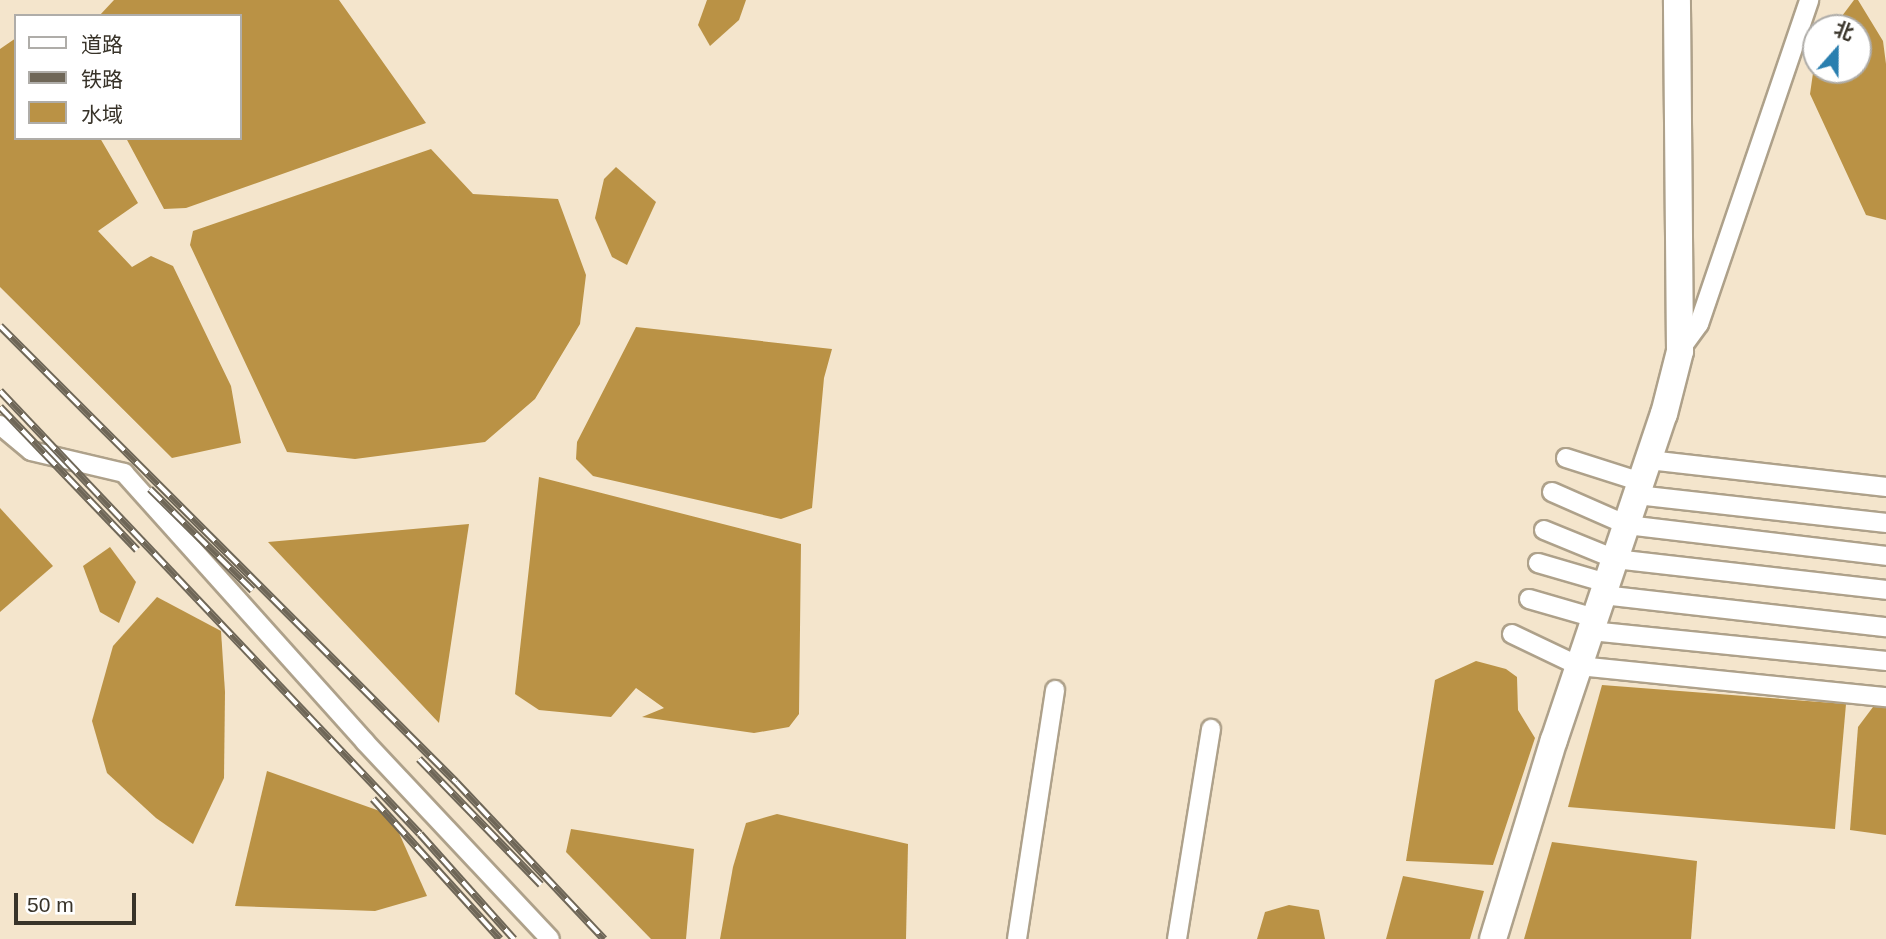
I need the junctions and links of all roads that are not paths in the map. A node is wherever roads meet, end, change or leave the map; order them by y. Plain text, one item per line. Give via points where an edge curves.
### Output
1 (1678, 0) edge
2 (1809, 0) edge
3 (1680, 351) junction
4 (0, 425) edge
5 (1566, 458) dead end
6 (1642, 479) junction
7 (1886, 488) edge
8 (1552, 492) dead end
9 (1886, 523) edge
10 (1627, 525) junction
11 (1544, 530) dead end
12 (1886, 556) edge
13 (1538, 562) dead end
14 (1886, 590) edge
15 (1602, 597) junction
16 (1530, 599) dead end
17 (1886, 627) edge
18 (1512, 634) dead end
19 (1886, 661) edge
20 (1579, 666) junction
21 (1055, 690) dead end
22 (1886, 697) edge
23 (1211, 729) dead end
24 (550, 939) edge
25 (1017, 939) edge
26 (1177, 939) edge
27 (1493, 939) edge

1 - 3 main road
2 - 3 street via 1699,324
3 - 6 main road
4 - 24 street via 32,451 124,472 365,742
5 - 6 street
6 - 7 street
6 - 9 street
6 - 10 main road
8 - 10 street
10 - 12 street
10 - 15 main road
11 - 15 street
13 - 15 street
14 - 15 street
15 - 16 street
15 - 17 street
15 - 19 street
15 - 20 main road
18 - 20 street
20 - 22 street
20 - 27 main road
21 - 25 street
23 - 26 street

